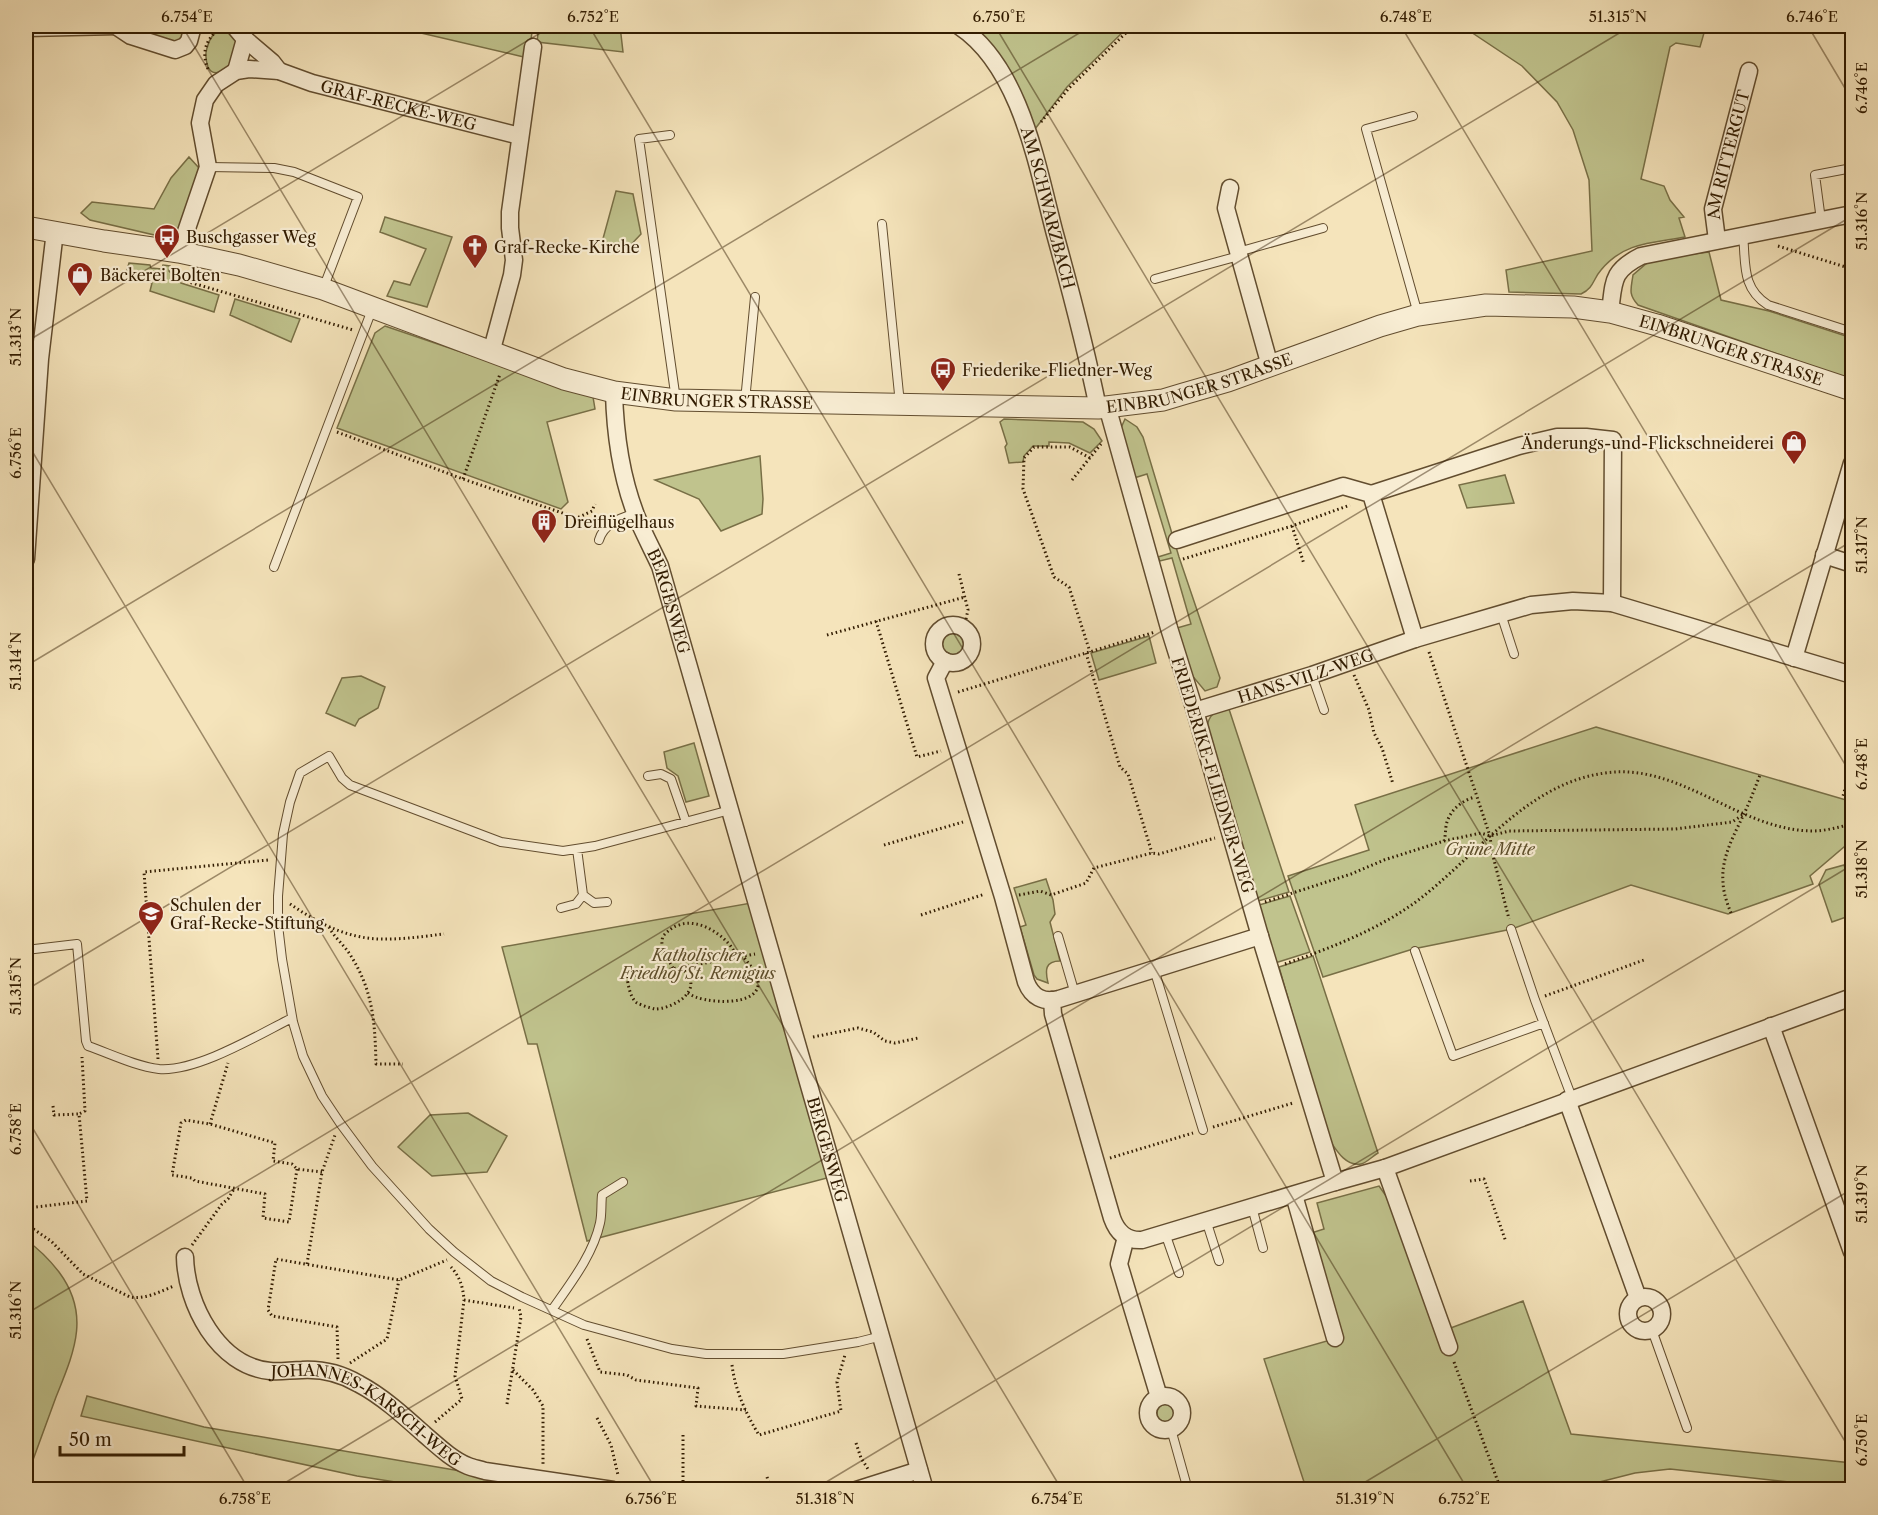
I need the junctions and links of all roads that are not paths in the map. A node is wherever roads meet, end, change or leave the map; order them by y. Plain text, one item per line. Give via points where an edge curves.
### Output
1 (116, 26) edge
2 (193, 26) edge
3 (234, 26) edge
4 (960, 26) edge
5 (26, 28) edge
6 (245, 39) junction
7 (533, 47) dead end
8 (236, 71) junction
9 (279, 71) junction
10 (1749, 71) dead end
11 (1413, 116) dead end
12 (670, 135) dead end
13 (519, 136) junction
14 (208, 167) junction
15 (1852, 168) edge
16 (1230, 188) dead end
17 (1852, 214) edge
18 (1821, 220) junction
19 (882, 224) dead end
20 (26, 227) edge
21 (1323, 228) dead end
22 (55, 231) junction
23 (1743, 235) junction
24 (1717, 240) junction
25 (1239, 254) junction
26 (176, 257) junction
27 (1155, 279) dead end
28 (323, 289) junction
29 (755, 297) dead end
30 (373, 307) junction
31 (1610, 312) junction
32 (1418, 315) junction
33 (1852, 332) edge
34 (499, 355) junction
35 (1270, 366) junction
36 (1852, 390) edge
37 (614, 392) junction
38 (676, 400) junction
39 (745, 401) junction
40 (900, 404) junction
41 (1103, 407) junction
42 (1852, 463) edge
43 (1371, 494) junction
44 (636, 513) junction
45 (599, 540) dead end
46 (1177, 540) dead end
47 (1824, 555) junction
48 (26, 559) edge
49 (1852, 564) edge
50 (274, 567) dead end
51 (1612, 603) junction
52 (1501, 614) junction
53 (1419, 638) junction
54 (1514, 654) dead end
55 (1794, 658) junction
56 (945, 661) junction
57 (1312, 675) junction
58 (1852, 675) edge
59 (1324, 710) dead end
60 (1195, 711) junction
61 (648, 776) dead end
62 (730, 810) junction
63 (686, 822) junction
64 (577, 849) junction
65 (583, 896) junction
66 (607, 902) dead end
67 (561, 908) dead end
68 (1511, 929) road end
69 (1058, 936) dead end
70 (1260, 936) junction
71 (26, 950) edge
72 (1415, 951) dead end
73 (1154, 969) junction
74 (1075, 994) junction
75 (1852, 997) edge
76 (1052, 1000) junction
77 (292, 1018) junction
78 (1544, 1023) junction
79 (1772, 1026) junction
80 (1569, 1099) junction
81 (1203, 1130) dead end
82 (1385, 1168) junction
83 (623, 1182) dead end
84 (1335, 1182) junction
85 (1294, 1195) junction
86 (1252, 1207) junction
87 (1206, 1220) junction
88 (1166, 1233) junction
89 (1126, 1237) junction
90 (1263, 1248) dead end
91 (1852, 1252) edge
92 (185, 1257) road end
93 (1219, 1261) dead end
94 (1179, 1273) dead end
95 (1638, 1298) junction
96 (552, 1310) junction
97 (1652, 1330) junction
98 (882, 1336) junction
99 (1335, 1338) dead end
100 (1449, 1347) road end
101 (1159, 1397) junction
102 (1687, 1428) dead end
103 (1171, 1429) junction
104 (919, 1470) junction
105 (616, 1484) edge
106 (856, 1490) edge
107 (925, 1490) edge
108 (1188, 1490) edge

1 - 2 street via 131,36 175,50 189,41
1 - 5 street
3 - 6 street, GRAF-RECKE-WEG
4 - 41 street, AM SCHWARZBACH via 980,42 1014,96 1032,145
6 - 8 street
6 - 9 street, GRAF-RECKE-WEG
7 - 13 street
8 - 9 street, GRAF-RECKE-WEG
8 - 14 street via 216,84 204,100 200,123
9 - 13 street, GRAF-RECKE-WEG
10 - 24 street, AM RITTERGUT via 1713,209
11 - 32 lane via 1366,129
12 - 38 lane via 639,139
13 - 34 street via 510,212 514,260
14 - 26 street
14 - 28 lane via 274,168 358,196
15 - 18 lane via 1815,176
16 - 25 street via 1226,208
17 - 18 street
18 - 23 street
19 - 40 lane
20 - 22 street, EINBRUNGER STRASSE
21 - 25 lane
22 - 26 street, EINBRUNGER STRASSE
22 - 48 street via 40,359
23 - 24 street
23 - 33 lane via 1748,282 1754,294 1768,305
24 - 31 street via 1641,256 1630,262 1617,273
25 - 27 lane
25 - 35 street
26 - 28 street, EINBRUNGER STRASSE via 239,265
28 - 30 street, EINBRUNGER STRASSE
29 - 39 lane
30 - 34 street, EINBRUNGER STRASSE
30 - 50 lane
31 - 32 street, EINBRUNGER STRASSE via 1486,305
31 - 36 street, EINBRUNGER STRASSE
32 - 35 street, EINBRUNGER STRASSE
34 - 37 street, EINBRUNGER STRASSE
35 - 41 street, EINBRUNGER STRASSE via 1163,399
37 - 38 street, EINBRUNGER STRASSE
37 - 44 street, BERGESWEG via 623,472
38 - 39 street, EINBRUNGER STRASSE
39 - 40 street, EINBRUNGER STRASSE
40 - 41 street, EINBRUNGER STRASSE
41 - 60 street, FRIEDERIKE-FLIEDNER-WEG
42 - 47 street
43 - 46 street via 1343,486
43 - 51 street via 1557,437 1613,440
43 - 53 street
44 - 45 lane via 618,519
44 - 62 street, BERGESWEG via 660,566
47 - 49 street
47 - 55 street
51 - 52 street, HANS-VILZ-WEG via 1531,605
51 - 55 street, HANS-VILZ-WEG
52 - 53 street, HANS-VILZ-WEG
52 - 54 lane
53 - 57 street, HANS-VILZ-WEG
55 - 58 street, HANS-VILZ-WEG
56 - 56 street via 937,652 937,634 952,625 964,628 971,638 971,650 963,660
56 - 76 street via 936,678 1028,988 1040,999
57 - 59 lane
57 - 60 street, HANS-VILZ-WEG
60 - 70 street, FRIEDERIKE-FLIEDNER-WEG
61 - 63 lane via 661,774 671,779
62 - 63 lane
62 - 98 street, BERGESWEG
63 - 64 lane
64 - 65 lane
64 - 77 lane via 563,851 501,842 450,824 350,785 329,756 300,773 283,834 278,896 284,979
65 - 66 lane via 594,903
65 - 67 lane via 576,904
68 - 78 lane
69 - 74 lane
70 - 73 street
70 - 84 street, FRIEDERIKE-FLIEDNER-WEG
71 - 77 lane via 77,944 88,1046 146,1066 159,1069 188,1065
72 - 78 lane via 1453,1056
73 - 74 street
73 - 81 lane
74 - 76 street
75 - 79 street
76 - 89 street via 1112,1218
77 - 96 lane via 303,1056 322,1096 352,1141 403,1202 454,1252 491,1281
78 - 80 lane
79 - 80 street
79 - 91 street
80 - 82 street
80 - 95 street
82 - 84 street
82 - 100 street
83 - 96 lane via 602,1195 600,1223 590,1249
84 - 85 street
85 - 86 street
85 - 99 street
86 - 87 street
86 - 90 lane
87 - 88 street
87 - 93 lane
88 - 89 street via 1134,1240
88 - 94 lane
89 - 101 street via 1119,1264
92 - 105 street, JOHANNES-KARSCH-WEG via 187,1281 209,1332 240,1362 272,1371 338,1370 466,1466 542,1479
95 - 97 street via 1629,1308 1629,1321 1639,1330
95 - 97 street via 1651,1298 1661,1307 1661,1320
96 - 98 lane via 584,1325 706,1354 783,1354
97 - 102 lane
98 - 104 street, BERGESWEG
101 - 103 street via 1150,1406 1150,1419 1158,1428
101 - 103 street via 1172,1397 1181,1407 1181,1420
103 - 108 lane
104 - 106 street
104 - 107 street, BERGESWEG

